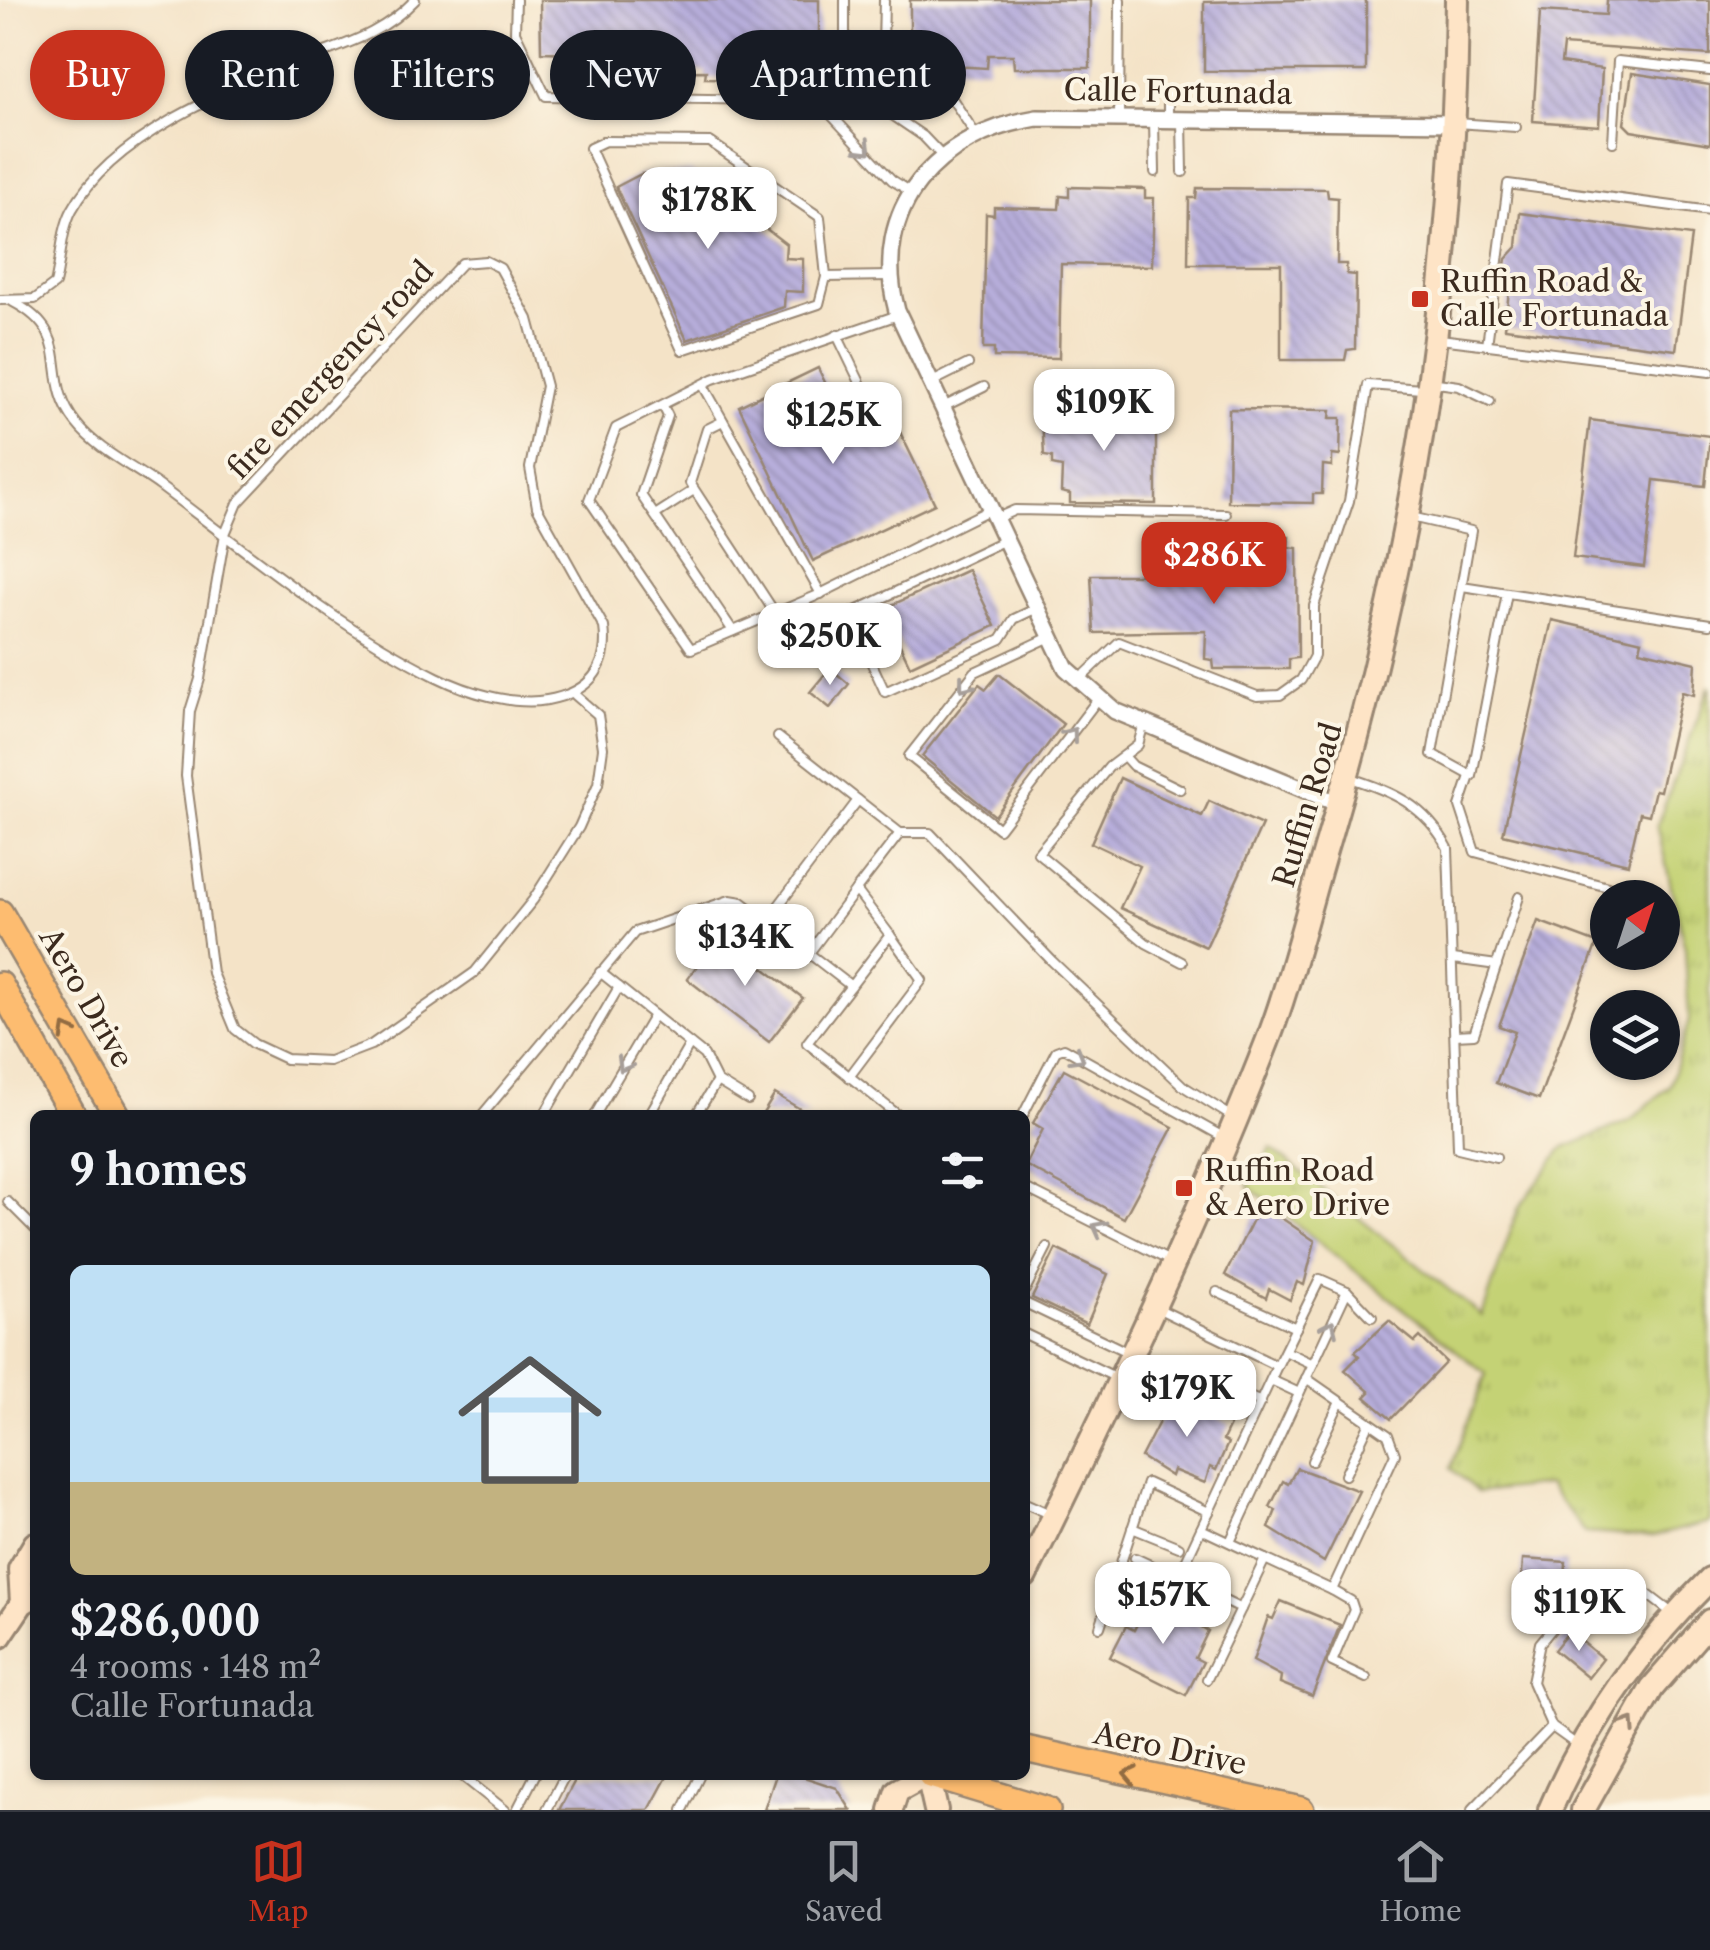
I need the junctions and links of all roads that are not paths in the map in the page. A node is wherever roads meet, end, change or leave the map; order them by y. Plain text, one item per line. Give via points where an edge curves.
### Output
1 (415, 0) edge
2 (516, 0) edge
3 (845, 0) edge
4 (884, 0) edge
5 (1120, 0) edge
6 (1457, 0) edge
7 (845, 30) edge
8 (1710, 70) edge
9 (1168, 90) dead end
10 (716, 99) edge
11 (1119, 119) junction
12 (1168, 119) junction
13 (836, 120) edge
14 (900, 120) edge
15 (1456, 123) junction
16 (1516, 127) dead end
17 (976, 136) junction
18 (1613, 142) dead end
19 (943, 157) junction
20 (1155, 172) dead end
21 (1183, 172) dead end
22 (912, 193) junction
23 (1710, 211) edge
24 (892, 276) junction
25 (826, 277) junction
26 (0, 300) edge
27 (13, 302) junction
28 (898, 315) junction
29 (838, 335) junction
30 (1436, 339) junction
31 (1487, 345) junction
32 (968, 364) dead end
33 (1710, 372) edge
34 (930, 383) junction
35 (703, 385) junction
36 (1430, 386) junction
37 (984, 387) dead end
38 (868, 397) dead end
39 (1490, 401) dead end
40 (663, 406) junction
41 (942, 408) junction
42 (723, 420) junction
43 (694, 490) junction
44 (991, 514) junction
45 (1226, 514) dead end
46 (655, 515) junction
47 (1410, 517) junction
48 (225, 534) junction
49 (1003, 541) junction
50 (1462, 586) junction
51 (1507, 592) junction
52 (820, 594) junction
53 (1035, 609) junction
54 (775, 613) junction
55 (1710, 624) edge
56 (733, 632) junction
57 (1048, 638) junction
58 (1078, 681) junction
59 (575, 695) junction
60 (1098, 699) junction
61 (1144, 723) junction
62 (778, 736) dead end
63 (1124, 756) junction
64 (1470, 776) junction
65 (1347, 777) junction
66 (1180, 789) dead end
67 (858, 800) junction
68 (1339, 804) junction
69 (900, 833) junction
70 (1590, 881) edge
71 (856, 890) junction
72 (1519, 897) dead end
73 (0, 913) edge
74 (767, 921) junction
75 (890, 935) junction
76 (0, 945) edge
77 (809, 953) junction
78 (1453, 958) junction
79 (1182, 962) dead end
80 (1497, 964) junction
81 (600, 972) junction
82 (0, 985) edge
83 (851, 986) junction
84 (619, 988) junction
85 (43, 989) junction
86 (654, 1015) junction
87 (1454, 1035) junction
88 (690, 1044) junction
89 (850, 1076) junction
90 (717, 1081) junction
91 (748, 1100) dead end
92 (71, 1110) edge
93 (113, 1110) edge
94 (486, 1110) edge
95 (547, 1110) edge
96 (598, 1110) edge
97 (652, 1110) edge
98 (699, 1110) edge
99 (892, 1110) edge
100 (1025, 1110) edge
101 (1231, 1128) junction
102 (1496, 1157) dead end
103 (1030, 1191) edge
104 (8, 1202) dead end
105 (30, 1224) edge
106 (1046, 1247) dead end
107 (1176, 1264) junction
108 (1030, 1278) edge
109 (1347, 1291) junction
110 (1217, 1292) dead end
111 (1030, 1305) edge
112 (1156, 1308) junction
113 (1372, 1316) dead end
114 (1296, 1328) junction
115 (1030, 1336) edge
116 (1285, 1351) junction
117 (1133, 1355) junction
118 (1313, 1364) junction
119 (1180, 1366) dead end
120 (1277, 1366) junction
121 (1306, 1378) junction
122 (1121, 1380) junction
123 (1271, 1380) junction
124 (1300, 1393) junction
125 (1260, 1402) junction
126 (1340, 1402) junction
127 (1369, 1424) junction
128 (1312, 1461) dead end
129 (1344, 1475) dead end
130 (1030, 1505) edge
131 (1209, 1512) junction
132 (1054, 1516) junction
133 (1132, 1528) junction
134 (1201, 1529) junction
135 (1230, 1542) junction
136 (1179, 1547) dead end
137 (30, 1552) edge
138 (1135, 1558) dead end
139 (1266, 1559) junction
140 (1030, 1566) edge
141 (1178, 1578) junction
142 (1710, 1579) edge
143 (1332, 1590) junction
144 (28, 1599) edge
145 (1241, 1609) junction
146 (1675, 1615) junction
147 (1710, 1620) edge
148 (1100, 1627) dead end
149 (0, 1636) edge
150 (1366, 1678) dead end
151 (1208, 1679) dead end
152 (1552, 1727) junction
153 (1580, 1748) junction
154 (1030, 1750) edge
155 (467, 1780) edge
156 (532, 1780) edge
157 (562, 1780) edge
158 (698, 1780) edge
159 (918, 1780) edge
160 (929, 1780) edge
161 (945, 1780) edge
162 (504, 1810) edge
163 (516, 1810) edge
164 (546, 1810) edge
165 (683, 1810) edge
166 (891, 1810) edge
167 (936, 1810) edge
168 (1046, 1810) edge
169 (1301, 1810) edge
170 (1472, 1810) edge
171 (1550, 1810) edge
172 (1583, 1810) edge

1 - 27 lane via 363,41 156,128 114,158 71,211 55,284 35,299
2 - 10 lane via 515,32 546,96
3 - 7 lane
4 - 17 lane via 884,47 944,88
5 - 11 lane
6 - 15 main road, Ruffin Road
8 - 18 lane via 1618,60
9 - 12 lane
11 - 12 street, Calle Fortunada
11 - 17 street, Calle Fortunada via 1037,118 994,125
12 - 15 street, Calle Fortunada
12 - 20 lane
12 - 21 lane
13 -> 22 lane
14 - 19 lane
15 - 16 lane
15 - 30 main road, Ruffin Road
17 - 19 street, Calle Fortunada
19 - 22 street, Calle Fortunada
22 - 24 street, Calle Fortunada via 891,240
23 - 31 lane via 1508,184
24 - 25 lane
24 - 28 street, Calle Fortunada
25 - 25 lane via 819,304 682,350 590,148 605,141 710,142 820,217
26 - 27 lane
27 - 48 lane via 50,330 62,403 78,426
28 - 29 lane
28 - 34 street, Calle Fortunada
29 - 35 lane
29 - 38 lane
30 - 31 lane
30 - 36 main road, Ruffin Road
31 - 33 lane
32 - 34 lane
34 - 41 street, Calle Fortunada
35 - 40 lane
35 - 42 lane
36 - 39 lane via 1459,386
36 - 47 main road, Ruffin Road
36 - 58 lane via 1368,385 1349,502 1314,606 1312,664 1291,689 1268,696 1246,692 1119,642
37 - 41 lane
40 - 46 lane via 668,416 641,495
40 - 56 lane via 616,428 589,500 691,649
41 - 44 street, Calle Fortunada
42 - 43 lane via 707,428 690,483
42 - 52 lane
43 - 46 lane
43 - 54 lane
44 - 45 lane
44 - 49 street, Calle Fortunada
44 - 52 lane
46 - 56 lane
47 - 50 lane via 1471,532
47 - 65 main road, Ruffin Road
48 - 59 lane via 385,648 440,679 497,697 540,702
48 - 59 lane, fire emergency road via 238,503 462,264 486,261 500,268 528,319 546,386 530,468 538,508 604,627 607,648 598,670
48 - 59 lane, fire emergency road via 190,710 186,776 212,974 236,1029 270,1051 329,1061 371,1046 475,972 542,886 598,784 598,715
49 - 53 street, Calle Fortunada
49 - 53 lane via 849,614 885,692 1001,639 1014,619
50 - 51 lane
50 - 64 lane via 1432,754
51 - 55 lane
51 - 64 lane
52 - 54 lane
53 - 57 street, Calle Fortunada
54 - 56 lane
57 - 58 street, Calle Fortunada
57 -> 60 lane via 975,672 909,756 999,829
58 - 60 street, Calle Fortunada
60 - 61 street, Calle Fortunada
61 - 63 lane via 1138,744
61 - 68 street, Calle Fortunada
62 - 67 lane
63 - 66 lane
63 - 79 lane via 1038,852 1146,942
64 - 70 lane via 1460,806 1475,852
65 - 68 main road, Ruffin Road
65 - 78 lane via 1405,798 1442,838 1451,864
67 - 69 lane
67 - 74 lane
68 - 101 main road, Ruffin Road via 1272,1028
69 - 71 lane
69 - 101 lane via 930,833 1052,961
71 - 75 lane
71 - 77 lane
72 - 80 lane
73 - 85 main road, Aero Drive
74 - 77 lane
74 - 81 lane via 730,900 635,932
75 - 83 lane
75 - 89 lane via 922,980
76 - 85 main road
77 - 83 lane
78 - 80 lane
78 - 87 lane
80 - 87 lane via 1474,1034
81 - 84 lane
81 - 94 lane
82 - 92 main road
83 - 89 lane via 806,1042
84 - 86 lane
84 - 95 lane
93 -> 85 main road, Aero Drive
86 - 88 lane
86 -> 96 lane
87 - 102 lane via 1458,1148
88 - 90 lane
88 - 97 lane
89 - 99 lane
90 - 91 lane
90 - 98 lane
100 -> 101 lane via 1056,1051 1064,1048 1178,1115
101 - 107 main road, Ruffin Road
107 -> 103 lane
104 - 105 lane
106 - 108 lane
107 - 112 main road, Ruffin Road
109 - 113 lane
109 - 114 lane via 1320,1279
118 -> 109 lane
110 - 114 lane
111 - 117 lane
112 - 117 main road, Ruffin Road
112 - 120 lane
114 - 116 lane
115 - 122 lane
116 - 118 lane
116 - 120 lane
117 - 122 main road, Ruffin Road
118 - 121 lane
119 - 125 lane
120 - 123 lane
121 - 124 lane
121 - 126 lane
122 - 132 main road, Ruffin Road
123 - 124 lane
123 - 125 lane
124 - 135 lane
125 - 131 lane
126 - 127 lane
126 - 128 lane
127 - 129 lane
127 - 143 lane via 1388,1435 1395,1454
130 - 132 lane
131 - 133 lane via 1147,1483
131 - 134 lane
132 - 140 main road, Ruffin Road
133 - 136 lane
133 - 148 lane
134 - 135 lane
134 - 141 lane
135 - 139 lane
137 - 144 main road via 20,1569
138 - 141 lane
139 - 143 lane
139 - 145 lane
141 - 145 lane
142 - 146 main road
143 - 150 lane via 1354,1610 1332,1662
144 - 149 main road
145 - 151 lane
146 - 152 lane via 1647,1594 1570,1607 1540,1643 1532,1682
146 - 153 main road via 1620,1682
172 -> 147 main road via 1652,1688
152 - 153 lane
152 - 170 lane
153 - 171 main road
169 -> 154 main road, Aero Drive
155 - 162 lane
156 - 163 lane
157 - 164 lane
158 - 165 lane
159 - 166 main road via 897,1791
160 - 167 main road
161 - 168 main road

